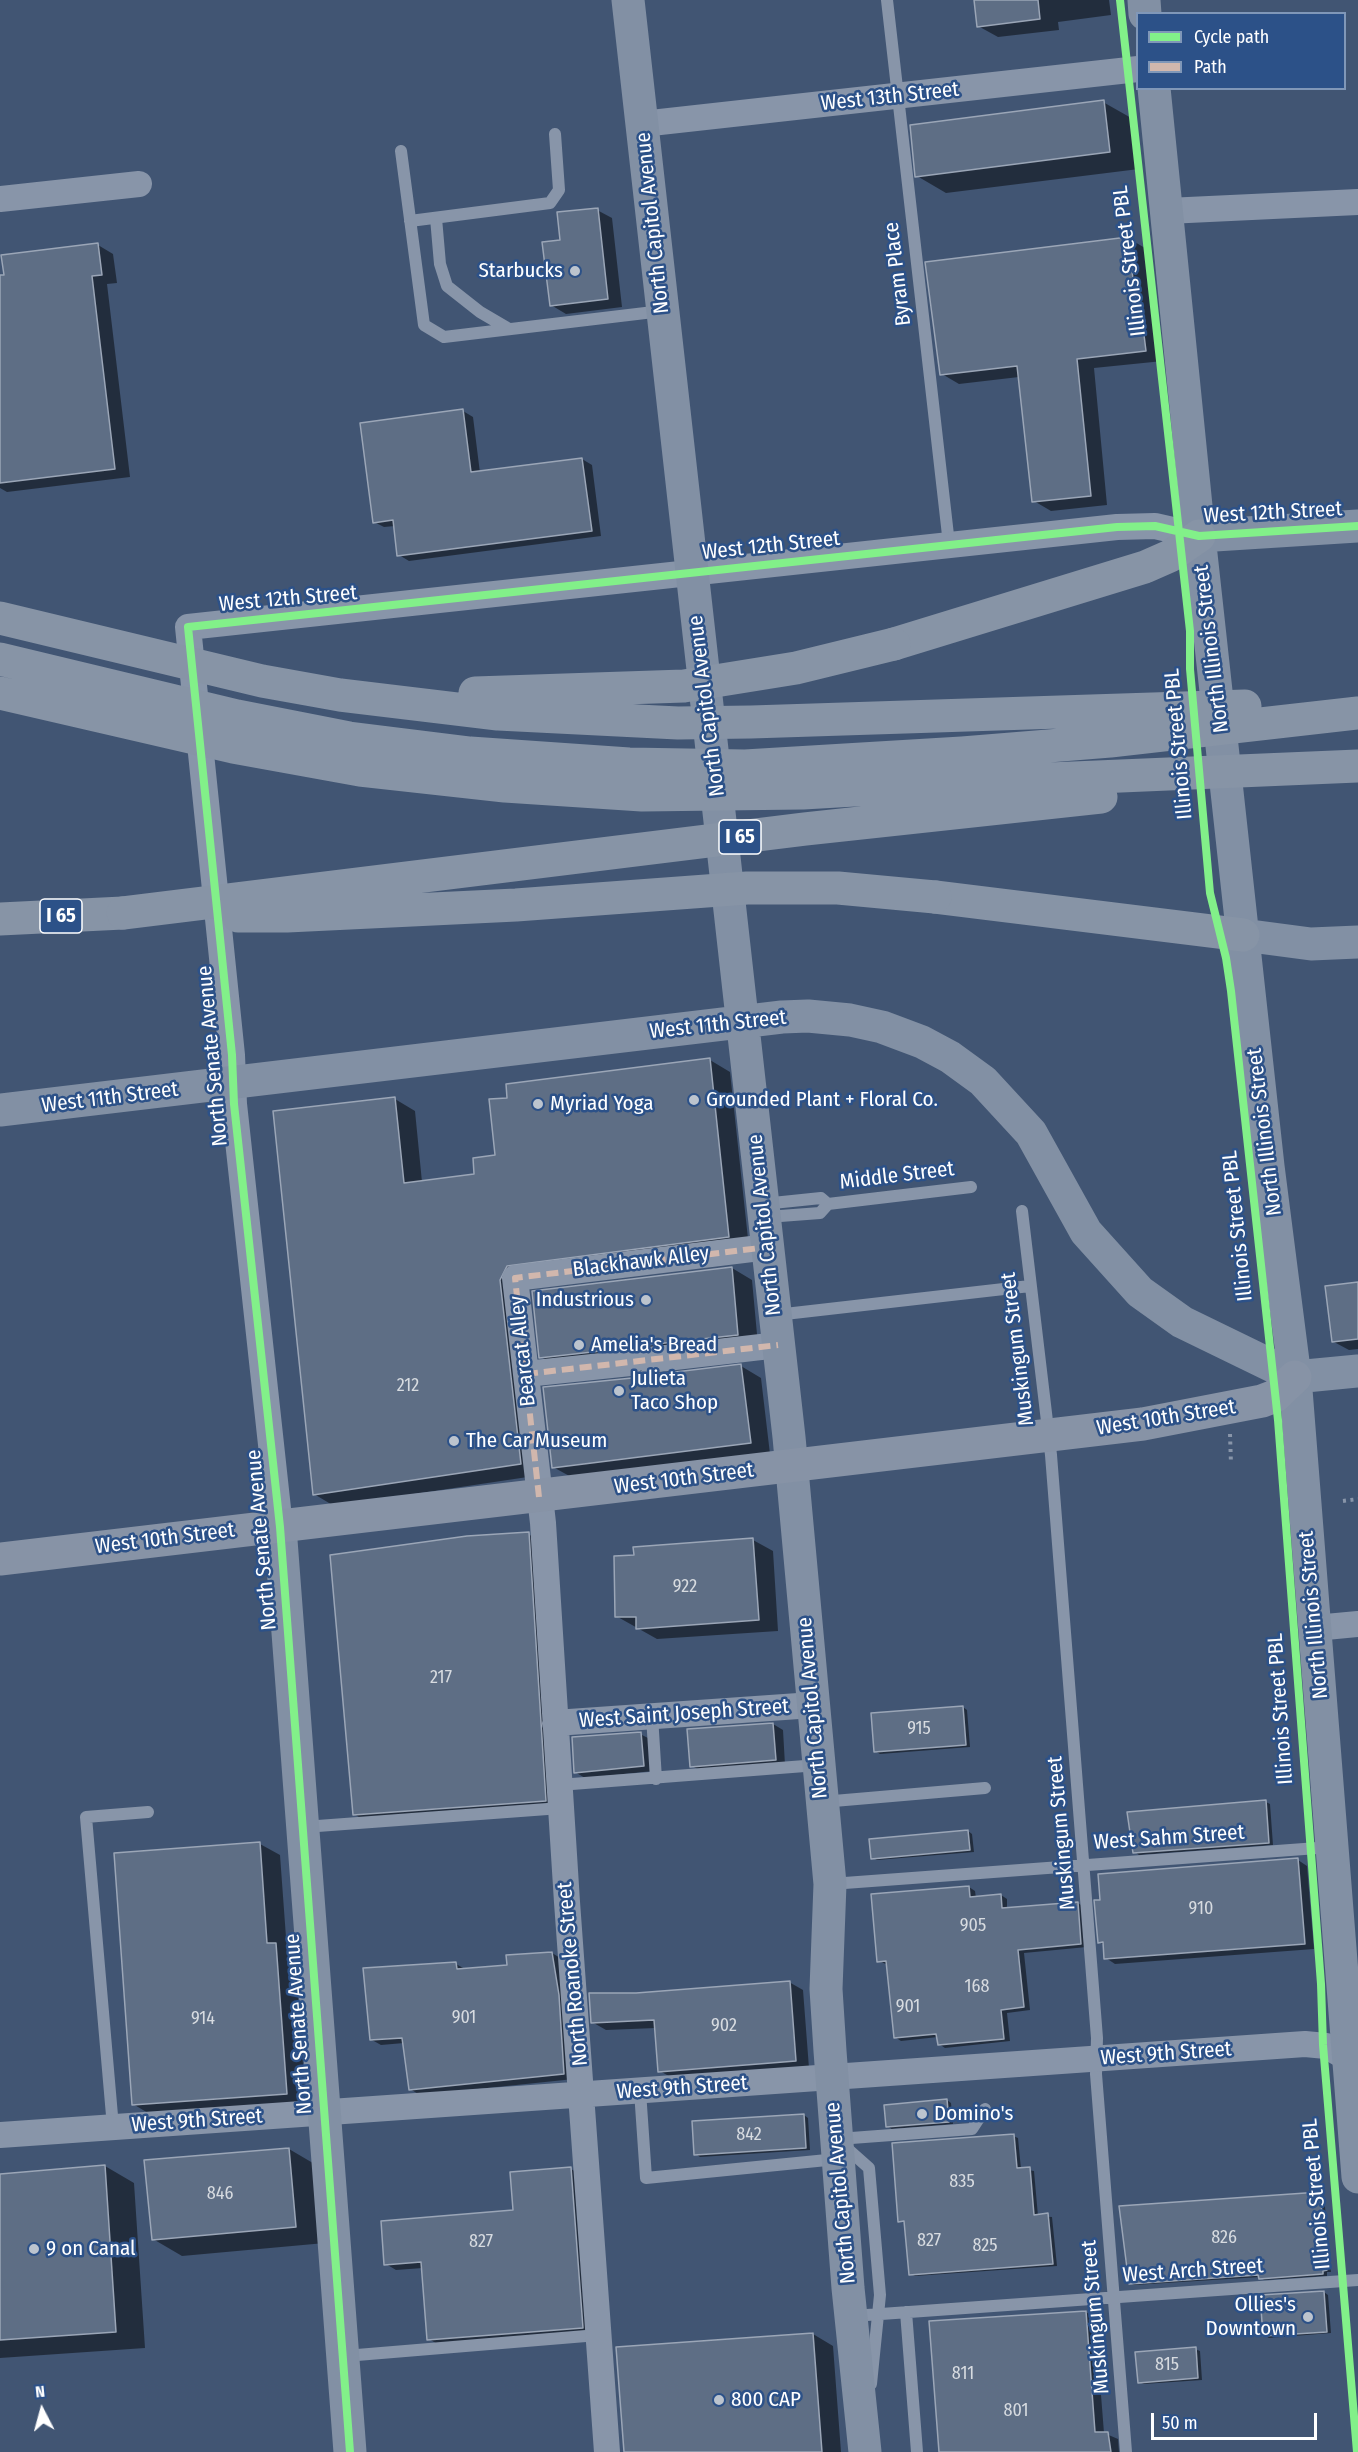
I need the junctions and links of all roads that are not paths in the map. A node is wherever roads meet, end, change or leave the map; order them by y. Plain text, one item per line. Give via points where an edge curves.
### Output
1 (628, 0) edge
2 (887, 0) edge
3 (1136, 69) edge
4 (1154, 90) edge
5 (897, 96) junction
6 (642, 124) junction
7 (555, 134) dead end
8 (401, 151) dead end
9 (139, 184) dead end
10 (0, 199) edge
11 (1358, 202) edge
12 (1167, 211) junction
13 (436, 218) junction
14 (410, 221) junction
15 (663, 311) junction
16 (509, 329) junction
17 (1358, 526) edge
18 (1199, 536) junction
19 (949, 544) junction
20 (693, 572) junction
21 (0, 618) edge
22 (188, 627) joint
23 (0, 659) edge
24 (0, 693) edge
25 (340, 695) junction
26 (1358, 701) edge
27 (1358, 713) edge
28 (1358, 766) edge
29 (1358, 772) edge
30 (123, 913) junction
31 (0, 919) edge
32 (1243, 935) junction
33 (1358, 942) edge
34 (743, 1022) junction
35 (233, 1082) junction
36 (0, 1110) edge
37 (971, 1187) dead end
38 (1022, 1211) dead end
39 (765, 1223) junction
40 (515, 1278) joint
41 (1030, 1286) junction
42 (777, 1330) junction
43 (1358, 1371) edge
44 (526, 1374) junction
45 (1295, 1377) junction
46 (1048, 1435) junction
47 (791, 1466) junction
48 (539, 1497) junction
49 (280, 1527) junction
50 (0, 1559) edge
51 (1358, 1624) edge
52 (1315, 1628) junction
53 (813, 1705) junction
54 (652, 1716) junction
55 (555, 1723) junction
56 (819, 1765) junction
57 (656, 1779) junction
58 (985, 1788) dead end
59 (560, 1797) junction
60 (822, 1802) junction
61 (148, 1812) dead end
62 (303, 1827) junction
63 (1332, 1847) junction
64 (1084, 1864) junction
65 (830, 1884) junction
66 (1096, 2059) junction
67 (1353, 2063) edge
68 (832, 2077) junction
69 (640, 2091) junction
70 (582, 2094) junction
71 (985, 2109) dead end
72 (324, 2113) junction
73 (113, 2127) junction
74 (0, 2135) edge
75 (837, 2149) junction
76 (1358, 2177) edge
77 (1358, 2280) edge
78 (1114, 2296) junction
79 (906, 2312) junction
80 (865, 2315) junction
81 (598, 2335) junction
82 (342, 2357) junction
83 (865, 2447) edge
84 (350, 2452) edge
85 (607, 2452) edge
86 (917, 2452) edge
87 (1126, 2452) edge

1 - 6 main road, North Capitol Avenue
2 - 5 lane, Byram Place
3 - 5 street, West 13th Street
4 - 12 main road, North Illinois Street
5 - 6 street, West 13th Street
5 - 19 lane, Byram Place
6 - 15 main road, North Capitol Avenue
7 - 13 lane via 559,190 550,203
8 - 14 lane
9 - 10 street
11 - 12 street
12 - 18 main road, North Illinois Street
13 - 14 lane
13 - 16 lane via 440,264 447,286
14 - 16 lane via 424,325 444,337
15 - 16 lane
15 - 20 main road, North Capitol Avenue
17 - 18 main road, West 12th Street
18 - 19 street, West 12th Street via 1155,526 1134,526
18 - 25 highway, bridge via 1145,567 894,644 796,668 684,686 600,691
18 - 32 main road, North Illinois Street
19 - 20 street, West 12th Street
20 - 22 street, West 12th Street
20 - 34 main road, North Capitol Avenue
21 - 25 highway, bridge via 164,659
22 - 35 street, North Senate Avenue
23 - 27 highway, bridge via 237,716 349,738 470,753 629,764 745,766 962,753
24 - 28 highway, bridge via 233,747 360,770 505,786 642,795 802,793
25 - 26 highway, bridge via 498,714 678,723 965,717
29 - 30 highway, I 65, bridge via 897,819
30 - 31 highway, I 65
30 - 32 highway, bridge via 287,916 758,888 837,888
32 - 33 main road via 1311,944
32 - 45 main road, North Illinois Street
34 - 35 main road, West 11th Street
34 - 39 main road, North Capitol Avenue
34 - 45 main road, West 11th Street via 808,1016 850,1020 902,1033 950,1057 998,1095 1032,1133 1086,1232 1140,1292 1182,1322
35 - 36 main road, West 11th Street
35 - 49 street, North Senate Avenue
37 - 39 lane, Middle Street via 828,1204 821,1198
38 - 41 lane, Muskingum Street
39 - 40 street, Blackhawk Alley
39 - 42 main road, North Capitol Avenue
40 - 44 street, Bearcat Alley
41 - 42 lane
41 - 46 lane, Muskingum Street
42 - 44 street via 639,1361
42 - 47 main road, North Capitol Avenue
43 - 45 main road
44 - 48 street, Bearcat Alley
45 - 46 main road, West 10th Street via 1275,1396 1250,1405 1143,1424
45 - 52 main road, North Illinois Street
46 - 47 main road, West 10th Street
46 - 64 lane, Muskingum Street
47 - 48 main road, West 10th Street
47 - 53 main road, North Capitol Avenue
48 - 49 main road, West 10th Street
48 - 55 street, North Roanoke Street
49 - 50 main road, West 10th Street
49 - 62 main road, North Senate Avenue
51 - 52 street
52 - 63 main road, North Illinois Street
53 - 54 street, West Saint Joseph Street
53 - 56 main road, North Capitol Avenue
54 - 55 street, West Saint Joseph Street
54 - 57 lane
55 - 59 street, North Roanoke Street
56 - 57 lane
56 - 60 main road, North Capitol Avenue
57 - 59 lane
58 - 60 lane
59 - 62 lane
59 - 70 street, North Roanoke Street
60 - 65 main road, North Capitol Avenue
61 - 73 lane via 86,1817
62 - 72 main road, North Senate Avenue
63 - 64 lane, West Sahm Street
63 - 67 main road, North Illinois Street
64 - 65 lane, West Sahm Street
64 - 66 lane, Muskingum Street
65 - 68 main road, North Capitol Avenue via 826,1989
66 - 67 street, West 9th Street via 1315,2044
66 - 68 street, West 9th Street
66 - 78 lane, Muskingum Street
67 - 76 main road, North Illinois Street
68 - 69 street, West 9th Street
68 - 75 main road, North Capitol Avenue
69 - 70 street, West 9th Street
69 - 75 lane via 646,2178
70 - 72 street, West 9th Street
70 - 81 street, North Roanoke Street
71 - 75 lane via 972,2129
72 - 73 street, West 9th Street
72 - 82 main road, North Senate Avenue
73 - 74 street, West 9th Street
75 - 80 main road, North Capitol Avenue
77 - 78 lane, West Arch Street
78 - 79 lane, West Arch Street
78 - 87 lane, Muskingum Street
79 - 80 lane, West Arch Street
79 - 86 lane
80 - 83 main road, North Capitol Avenue
81 - 82 lane
81 - 85 street, North Roanoke Street
82 - 84 main road, North Senate Avenue

